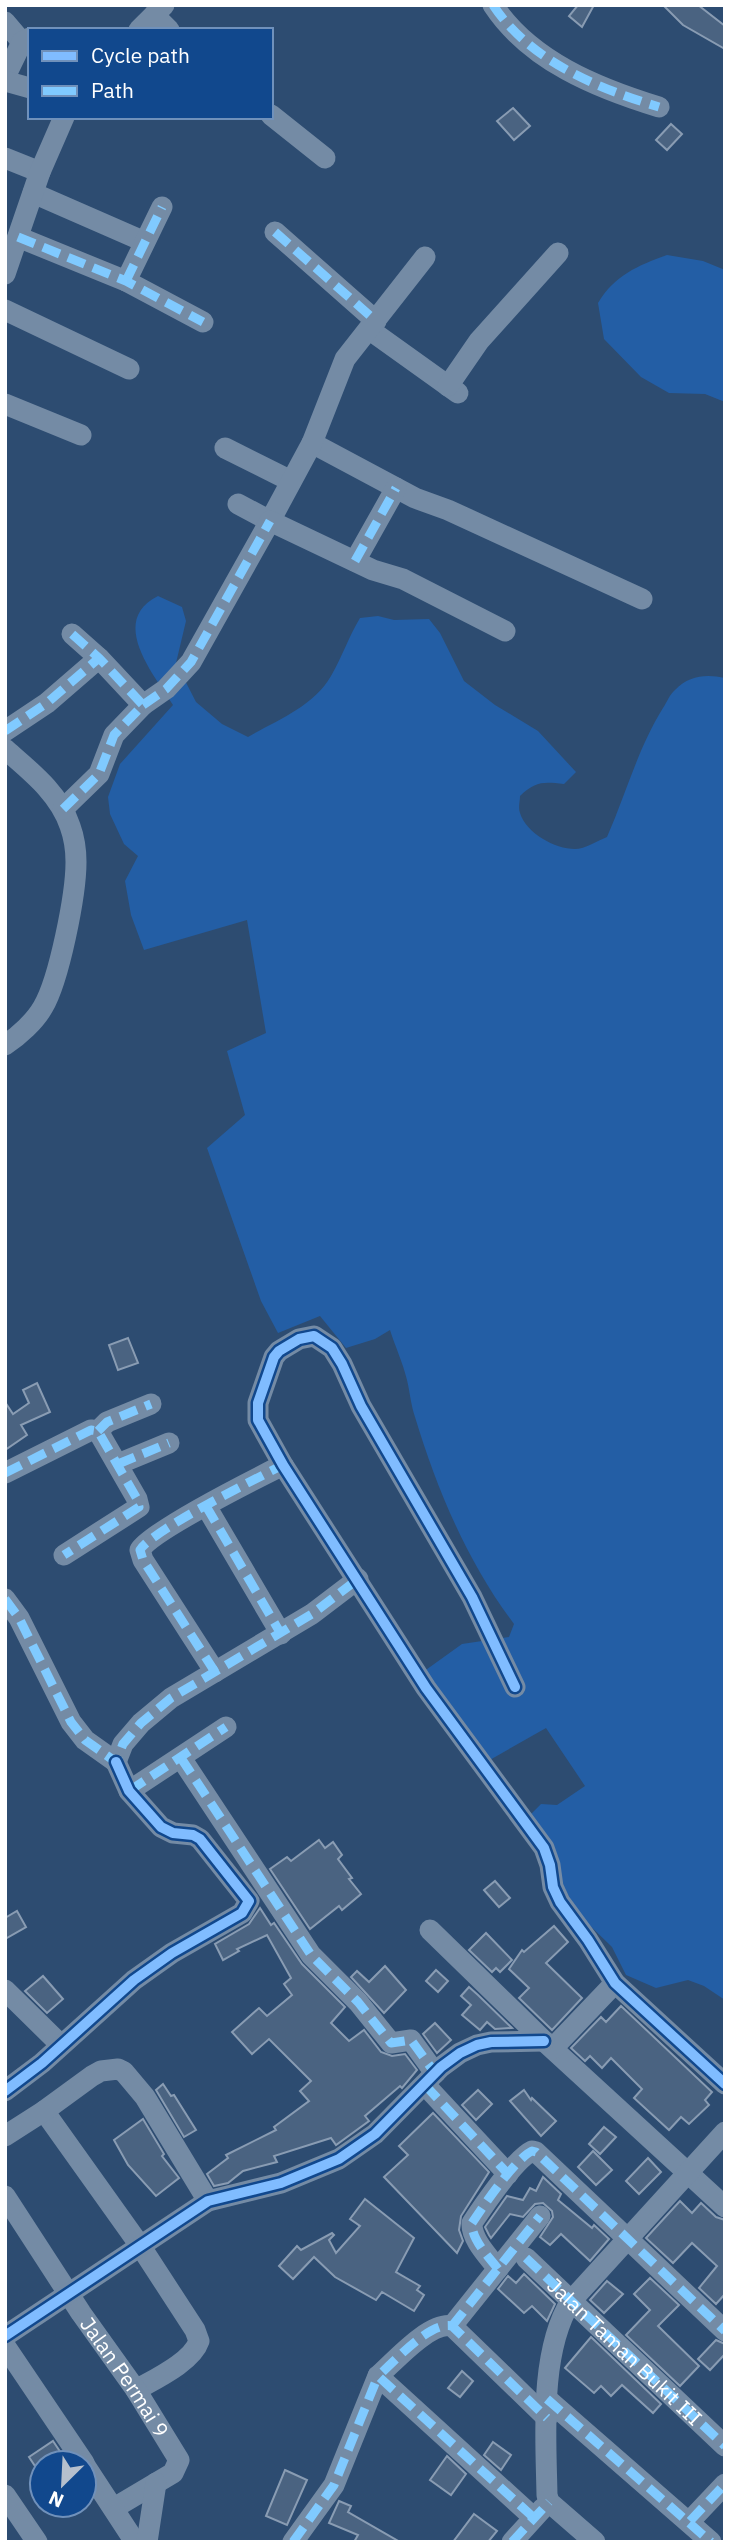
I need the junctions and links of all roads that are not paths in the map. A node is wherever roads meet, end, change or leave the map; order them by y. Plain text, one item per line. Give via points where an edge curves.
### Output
1 (493, 5) edge
2 (5, 22) edge
3 (26, 40) edge
4 (5, 79) edge
5 (28, 87) edge
6 (659, 107) dead end
7 (273, 117) edge
8 (63, 119) edge
9 (5, 158) edge
10 (326, 158) dead end
11 (40, 172) junction
12 (33, 193) junction
13 (162, 207) dead end
14 (275, 232) dead end
15 (18, 237) junction
16 (136, 238) dead end
17 (558, 253) dead end
18 (425, 257) dead end
19 (5, 274) edge
20 (126, 281) junction
21 (5, 310) edge
22 (203, 323) dead end
23 (373, 326) junction
24 (129, 369) dead end
25 (5, 404) edge
26 (81, 435) dead end
27 (312, 443) junction
28 (225, 448) dead end
29 (291, 481) junction
30 (396, 488) junction
31 (238, 504) dead end
32 (270, 521) junction
33 (355, 561) junction
34 (642, 599) dead end
35 (505, 631) dead end
36 (72, 634) dead end
37 (99, 658) junction
38 (143, 705) junction
39 (5, 731) edge
40 (5, 749) edge
41 (63, 809) junction
42 (5, 1045) edge
43 (151, 1404) dead end
44 (99, 1431) junction
45 (169, 1443) dead end
46 (118, 1464) junction
47 (283, 1465) junction
48 (5, 1473) edge
49 (206, 1506) junction
50 (64, 1555) dead end
51 (358, 1579) junction
52 (5, 1599) edge
53 (281, 1634) junction
54 (215, 1672) junction
55 (515, 1687) dead end
56 (226, 1727) dead end
57 (181, 1758) junction
58 (116, 1762) junction
59 (129, 1791) junction
60 (429, 1930) dead end
61 (615, 1983) junction
62 (5, 1990) edge
63 (549, 2044) junction
64 (61, 2045) junction
65 (430, 2079) junction
66 (725, 2084) edge
67 (5, 2091) edge
68 (44, 2111) junction
69 (725, 2133) edge
70 (5, 2136) edge
71 (687, 2171) junction
72 (508, 2174) junction
73 (5, 2196) edge
74 (208, 2201) junction
75 (725, 2207) edge
76 (540, 2216) dead end
77 (627, 2238) junction
78 (141, 2247) junction
79 (526, 2258) dead end
80 (498, 2269) junction
81 (69, 2293) junction
82 (571, 2301) junction
83 (452, 2326) junction
84 (725, 2331) edge
85 (5, 2336) edge
86 (5, 2346) edge
87 (378, 2376) junction
88 (136, 2390) junction
89 (547, 2409) junction
90 (725, 2446) edge
91 (75, 2449) edge
92 (156, 2483) junction
93 (98, 2484) edge
94 (725, 2484) edge
95 (5, 2495) edge
96 (550, 2502) junction
97 (114, 2508) junction
98 (533, 2517) junction
99 (690, 2521) junction
100 (37, 2542) edge
101 (135, 2542) edge
102 (148, 2542) edge
103 (293, 2542) edge
104 (512, 2542) edge
105 (596, 2542) edge
106 (711, 2542) edge

1 - 6 street via 523,40 569,71
2 - 3 street
3 - 4 street
4 - 5 street
7 - 10 street
8 - 11 street
9 - 11 street
11 - 12 street
12 - 15 street
12 - 16 street
13 - 20 street
14 - 23 street
15 - 19 street
15 - 20 street
17 - 23 street via 479,341 454,390
18 - 23 street
20 - 22 street
21 - 24 street
23 - 27 street via 345,359
25 - 26 street
27 - 29 street
27 - 30 street
28 - 29 street
29 - 32 street
30 - 33 street
30 - 34 street
31 - 32 street
32 - 33 street
32 - 38 street via 191,662
33 - 35 street via 402,579
36 - 37 street
37 - 38 street
37 - 39 street via 47,703
38 - 41 street via 114,735 99,774
40 - 41 street
41 - 42 street via 76,861 61,951 42,1009
43 - 44 street via 107,1422
44 - 46 street
44 - 48 street via 90,1430
45 - 46 street
46 - 50 street via 138,1509
47 - 49 street
47 - 51 street
47 - 55 street via 258,1420 258,1403 279,1351 314,1336 332,1349 342,1364 361,1406 472,1597
49 - 53 street
49 - 54 street via 144,1543 141,1555
51 - 53 street
51 - 61 street via 426,1688 544,1848 556,1894
52 - 58 street via 71,1722 85,1740
53 - 54 street
54 - 58 street via 171,1698 141,1723 123,1744
56 - 57 street
57 - 59 street
57 - 65 street via 311,1955 391,2043 411,2040
58 - 59 street
59 - 64 street via 167,1831 200,1839 249,1904 242,1913 134,1980
60 - 63 street
61 - 63 street
61 - 66 street
62 - 64 street
63 - 65 street via 517,2040 477,2045
63 - 71 street
64 - 67 street
65 - 72 street
65 - 74 street via 375,2134 340,2159 281,2183
68 - 70 street
68 - 74 street via 101,2071 124,2072 145,2097
68 - 78 street
69 - 71 street
71 - 75 street
71 - 77 street
72 - 77 street via 526,2154 536,2152
72 - 80 street via 476,2218 472,2231
73 - 81 street, Jalan Permai 9
74 - 78 street
76 - 80 street
77 - 82 street
77 - 84 street
78 - 81 street
78 - 88 street via 199,2341 177,2365
79 - 82 street, Jalan Taman Bukit III
80 - 83 street
81 - 85 street
81 - 88 street, Jalan Permai 9
82 - 89 street via 556,2339
82 - 90 street, Jalan Taman Bukit III
83 - 87 street via 429,2332
83 - 89 street
86 - 91 street
87 - 98 street
87 - 103 street via 334,2485
88 - 92 street, Jalan Permai 9 via 179,2460 173,2473
89 - 96 street
89 - 99 street
92 - 97 street, Jalan Permai 9
92 - 102 street
93 - 97 street
94 - 99 street
95 - 100 street
96 - 98 street
96 - 105 street
97 - 101 street
98 - 104 street
99 - 106 street

